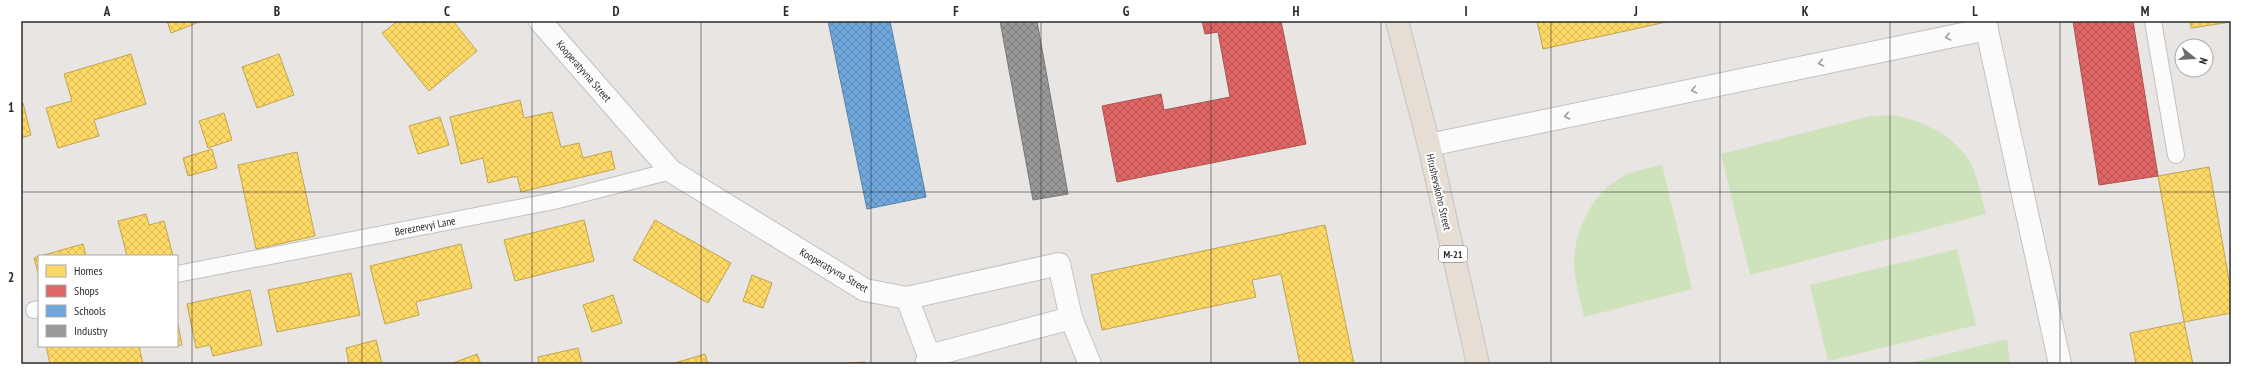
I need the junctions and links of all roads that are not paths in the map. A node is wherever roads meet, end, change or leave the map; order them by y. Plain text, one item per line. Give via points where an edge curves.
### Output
1 (540, 21) edge
2 (1397, 21) edge
3 (2153, 21) edge
4 (1986, 25) edge
5 (1429, 145) junction
6 (2176, 155) dead end
7 (671, 171) junction
8 (178, 274) edge
9 (907, 298) junction
10 (1071, 318) junction
11 (928, 360) edge
12 (1090, 364) edge
13 (1478, 364) edge
14 (2060, 364) edge

1 - 7 street, Kooperatyvna Street
2 - 5 highway, Hrushevskoho Street / М-21
3 - 6 lane
4 -> 5 street
4 - 14 street
5 - 13 highway, Hrushevskoho Street / М-21
7 - 8 lane, Bereznevyi Lane via 554,201
7 - 9 street, Kooperatyvna Street via 865,290
9 - 10 street, Kooperatyvna Street via 1060,264
9 - 11 street
10 - 11 street
10 - 12 street

